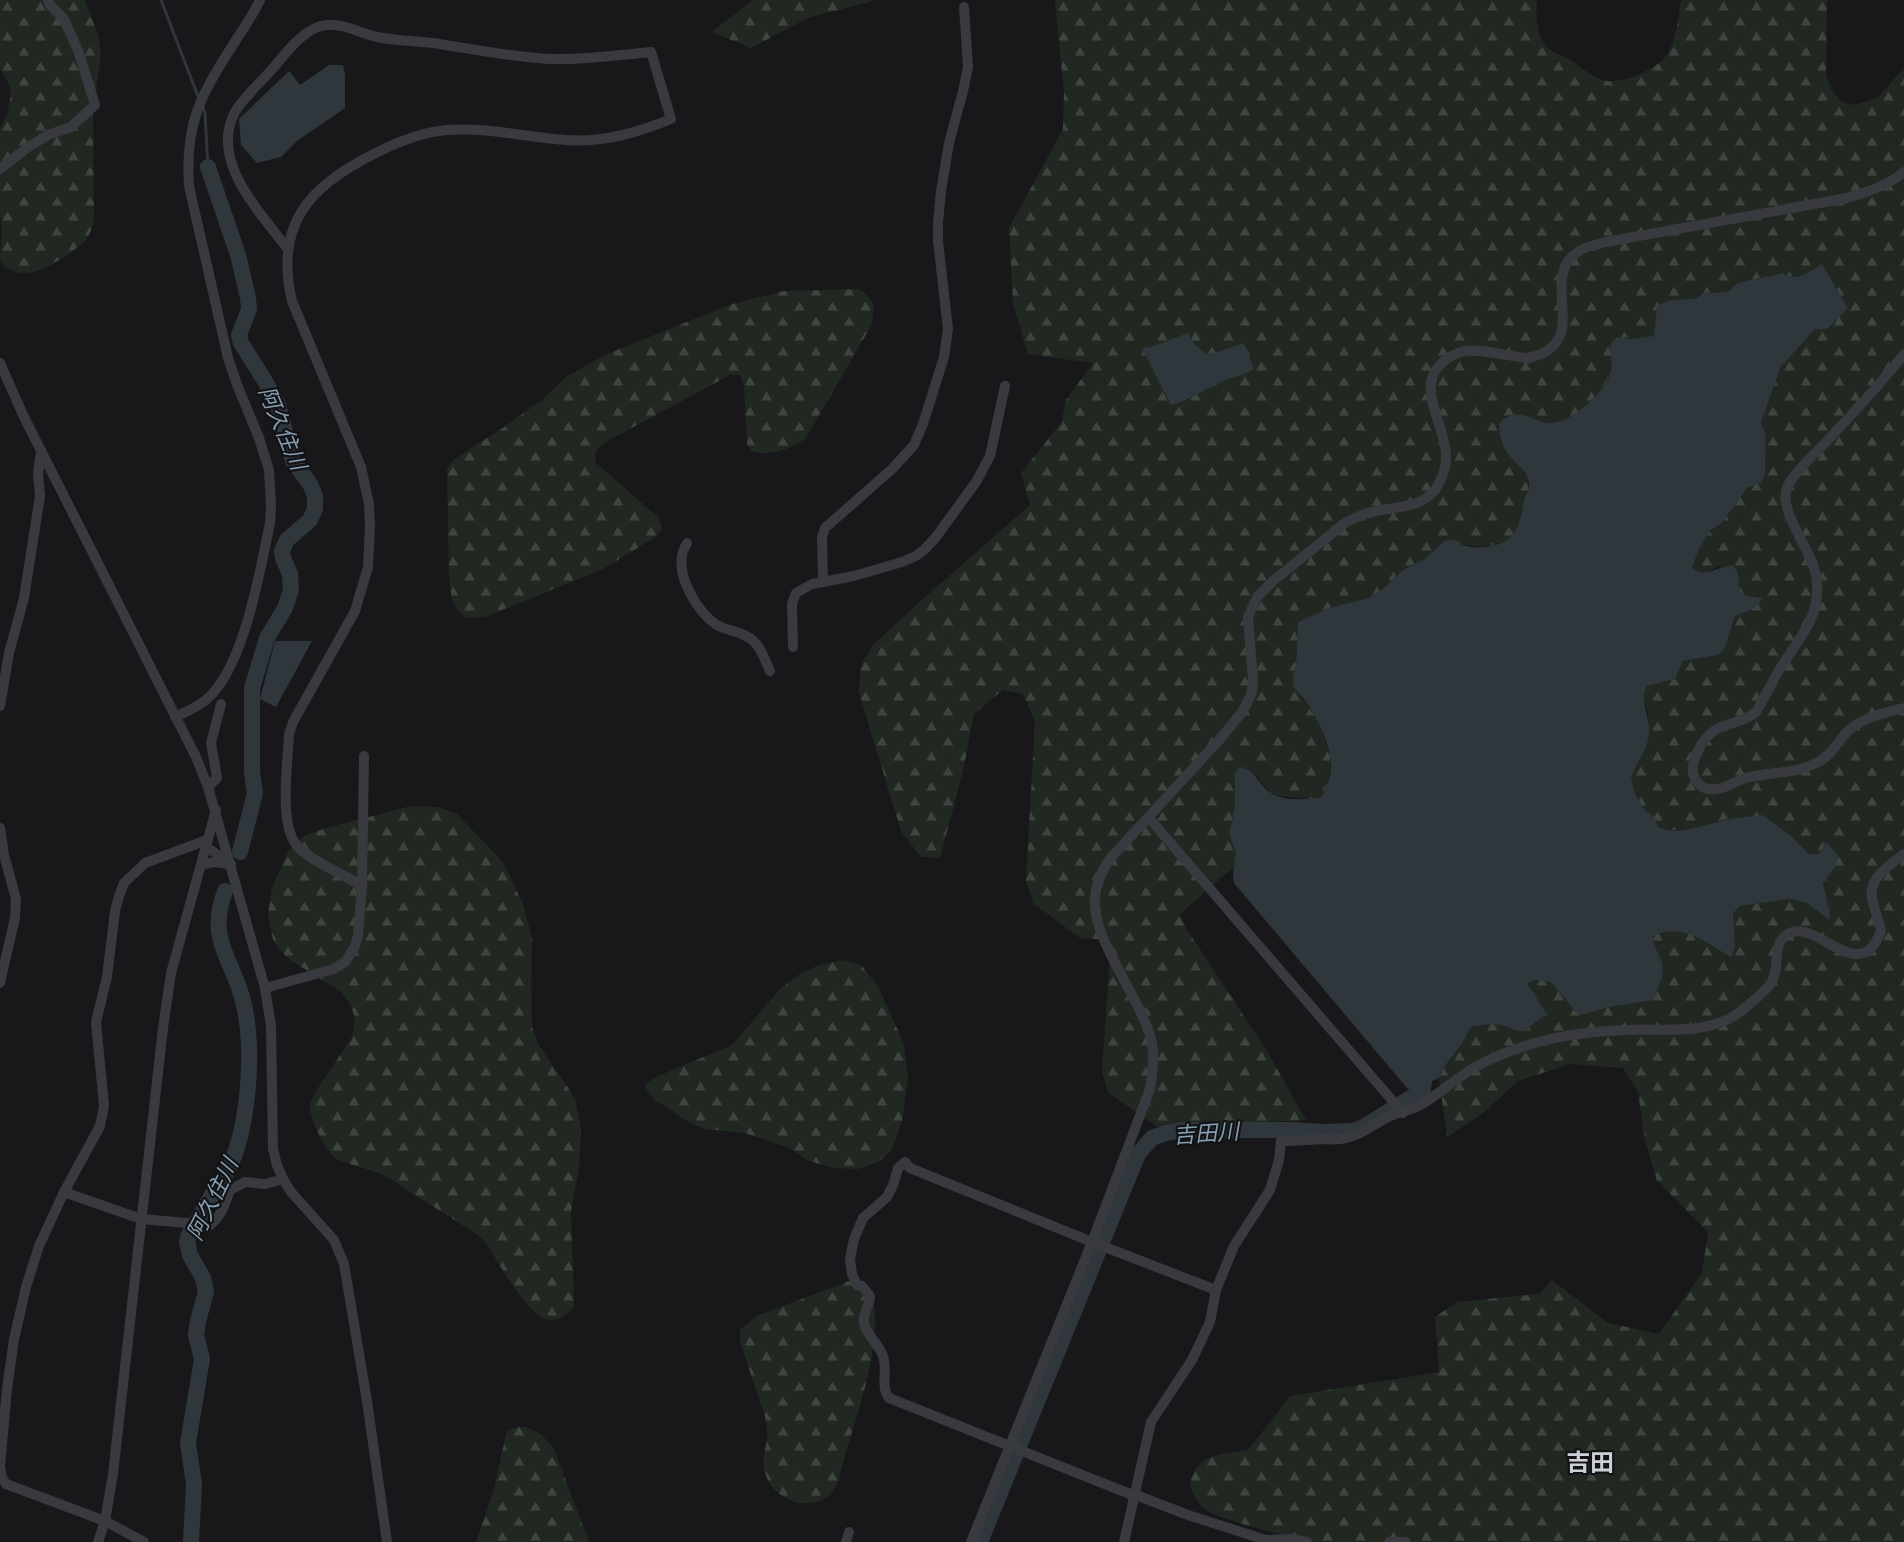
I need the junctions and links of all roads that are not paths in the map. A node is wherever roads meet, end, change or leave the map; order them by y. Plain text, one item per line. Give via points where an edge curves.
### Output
1 (48, 0) edge
2 (260, 0) edge
3 (964, 7) dead end
4 (0, 169) edge
5 (1904, 172) edge
6 (287, 248) junction
7 (1904, 354) edge
8 (0, 363) edge
9 (1005, 386) dead end
10 (41, 451) junction
11 (687, 543) dead end
12 (823, 582) junction
13 (793, 646) dead end
14 (770, 671) dead end
15 (221, 704) dead end
16 (0, 706) edge
17 (1904, 708) edge
18 (175, 717) junction
19 (364, 756) dead end
20 (208, 787) junction
21 (216, 810) junction
22 (1148, 817) junction
23 (0, 828) edge
24 (206, 843) junction
25 (1904, 854) edge
26 (231, 864) junction
27 (202, 865) junction
28 (362, 886) junction
29 (0, 983) edge
30 (265, 988) junction
31 (1403, 1113) junction
32 (283, 1179) junction
33 (64, 1192) junction
34 (141, 1219) junction
35 (1092, 1242) junction
36 (1216, 1290) junction
37 (1009, 1446) junction
38 (1, 1479) edge
39 (1135, 1496) junction
40 (105, 1521) junction
41 (98, 1542) edge
42 (144, 1542) edge
43 (387, 1542) edge
44 (971, 1542) edge
45 (1124, 1542) edge
46 (1307, 1542) edge
47 (1389, 1542) edge
48 (1406, 1542) edge

1 - 4 street via 64,19 95,105 71,127 48,135
2 - 18 street via 205,88 191,128 188,165 189,186 228,358 269,470 270,523 237,654 207,699
3 - 12 street via 968,67 949,143 938,223 948,329 944,357 914,445 825,528
5 - 22 street via 1887,184 1847,198 1586,248 1565,267 1562,329 1546,351 1528,357 1465,351 1449,357 1435,371 1430,391 1446,456 1435,490 1417,503 1374,511 1347,522 1264,589 1248,617 1253,681 1248,702 1236,722
6 - 6 street via 296,221 312,195 328,180 394,144 422,134 478,129 585,140 614,138 671,119 651,52 550,59 382,38 338,26 326,25 311,31 236,111 227,138 228,152 247,196
6 - 28 street via 286,270 292,301 361,467 370,526 368,567 355,611 289,734 286,816 299,848
7 - 17 street via 1787,487 1787,508 1816,571 1812,620 1756,712 1712,731 1695,760 1693,774 1705,789 1715,790 1746,778 1806,767 1824,759 1858,723
8 - 10 street
9 - 12 street via 990,456 936,537 916,556 902,562
10 - 16 street via 40,496 29,569
10 - 18 street
11 - 14 street via 682,556 683,574 694,602 718,626 752,639
12 - 13 street via 796,593 792,604
15 - 20 street via 211,743 217,778
18 - 20 street
19 - 28 street
20 - 21 street
21 - 24 street
21 - 26 street
22 - 31 street
22 - 35 street via 1109,860 1095,896 1099,925 1147,1027 1154,1053 1150,1089
23 - 29 street via 16,899
24 - 26 street
24 - 27 street
24 - 33 street via 145,863 123,883 96,1022 104,1106 100,1126
25 - 31 street via 1873,885 1872,897 1881,931 1868,949 1845,953 1806,932 1793,932 1778,947 1771,982 1732,1017 1699,1028 1604,1032 1551,1039 1474,1068
26 - 27 street
26 - 30 street
27 - 34 street via 171,973
28 - 30 street via 358,935 346,961 334,969
30 - 32 street via 271,1026 273,1149
31 - 36 street via 1341,1139 1281,1141 1270,1190 1234,1246
32 - 34 street via 265,1184 245,1182 230,1190 224,1208 210,1225
32 - 43 street via 327,1231 344,1264
33 - 34 street
33 - 38 street via 39,1246 14,1339
34 - 40 street
35 - 36 street
35 - 37 street
35 - 37 street via 910,1168 905,1162 898,1168 887,1197 859,1226 850,1250 852,1274 856,1285 870,1296 864,1321 884,1356 886,1395
36 - 39 street via 1209,1322 1192,1360 1151,1422
37 - 39 street
37 - 44 street
38 - 40 street
39 - 45 street
39 - 46 street via 1266,1540
40 - 41 street
40 - 42 street
47 - 48 street

